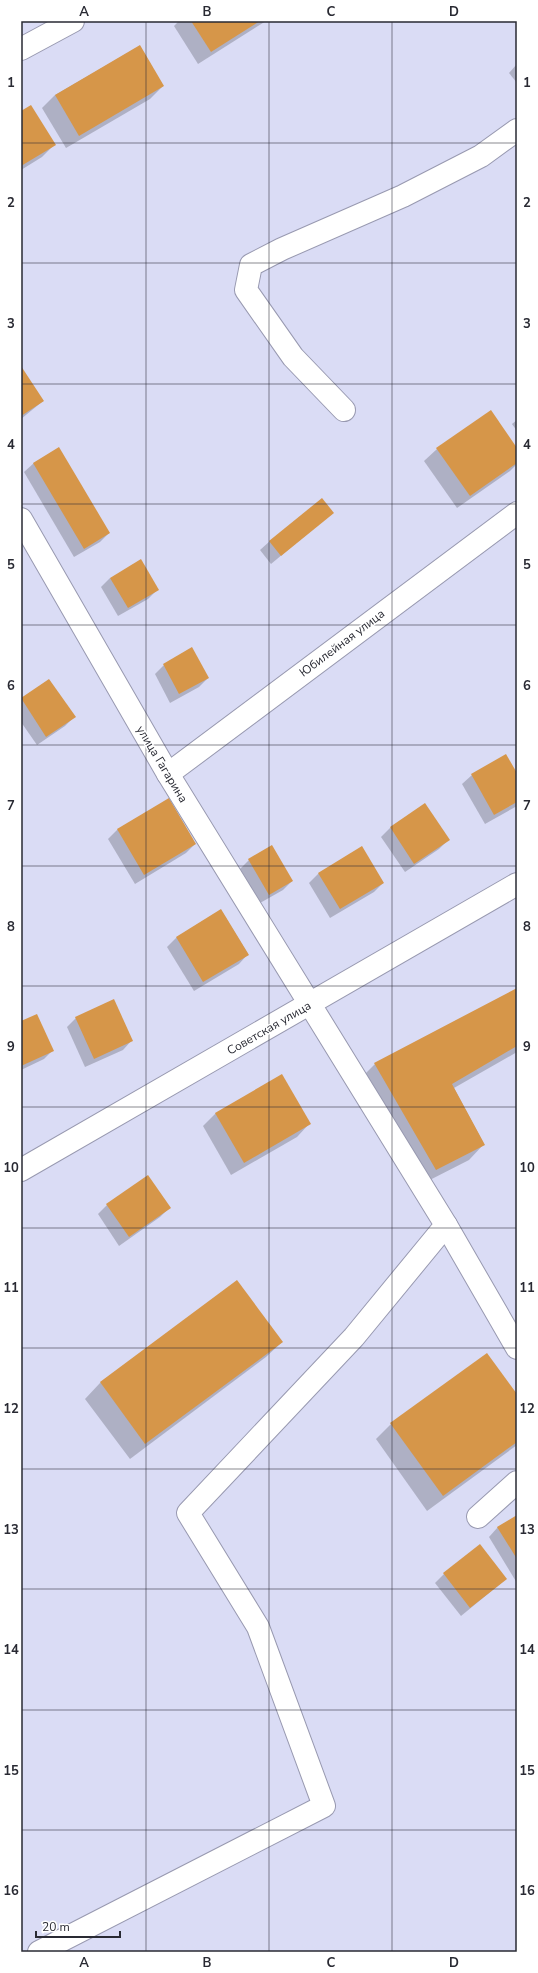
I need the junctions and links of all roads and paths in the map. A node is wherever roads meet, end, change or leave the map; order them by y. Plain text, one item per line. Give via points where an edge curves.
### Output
1 (73, 21) edge
2 (21, 49) edge
3 (517, 130) edge
4 (344, 410) dead end
5 (517, 513) edge
6 (21, 519) edge
7 (168, 774) junction
8 (517, 884) edge
9 (310, 1005) junction
10 (21, 1170) edge
11 (446, 1225) junction
12 (517, 1348) edge
13 (517, 1482) edge
14 (478, 1517) dead end
15 (38, 1952) edge

1 - 2 street
3 - 4 street via 481,156 403,196 251,265 246,290 293,357
5 - 7 street, Юбилейная улица
6 - 7 street, улица Гагарина
7 - 9 street, улица Гагарина
8 - 9 street, Советская улица
9 - 10 street, Советская улица
9 - 11 street, улица Гагарина
11 - 12 street, улица Гагарина
11 - 15 street via 354,1337 188,1513 258,1627 324,1806
13 - 14 street

